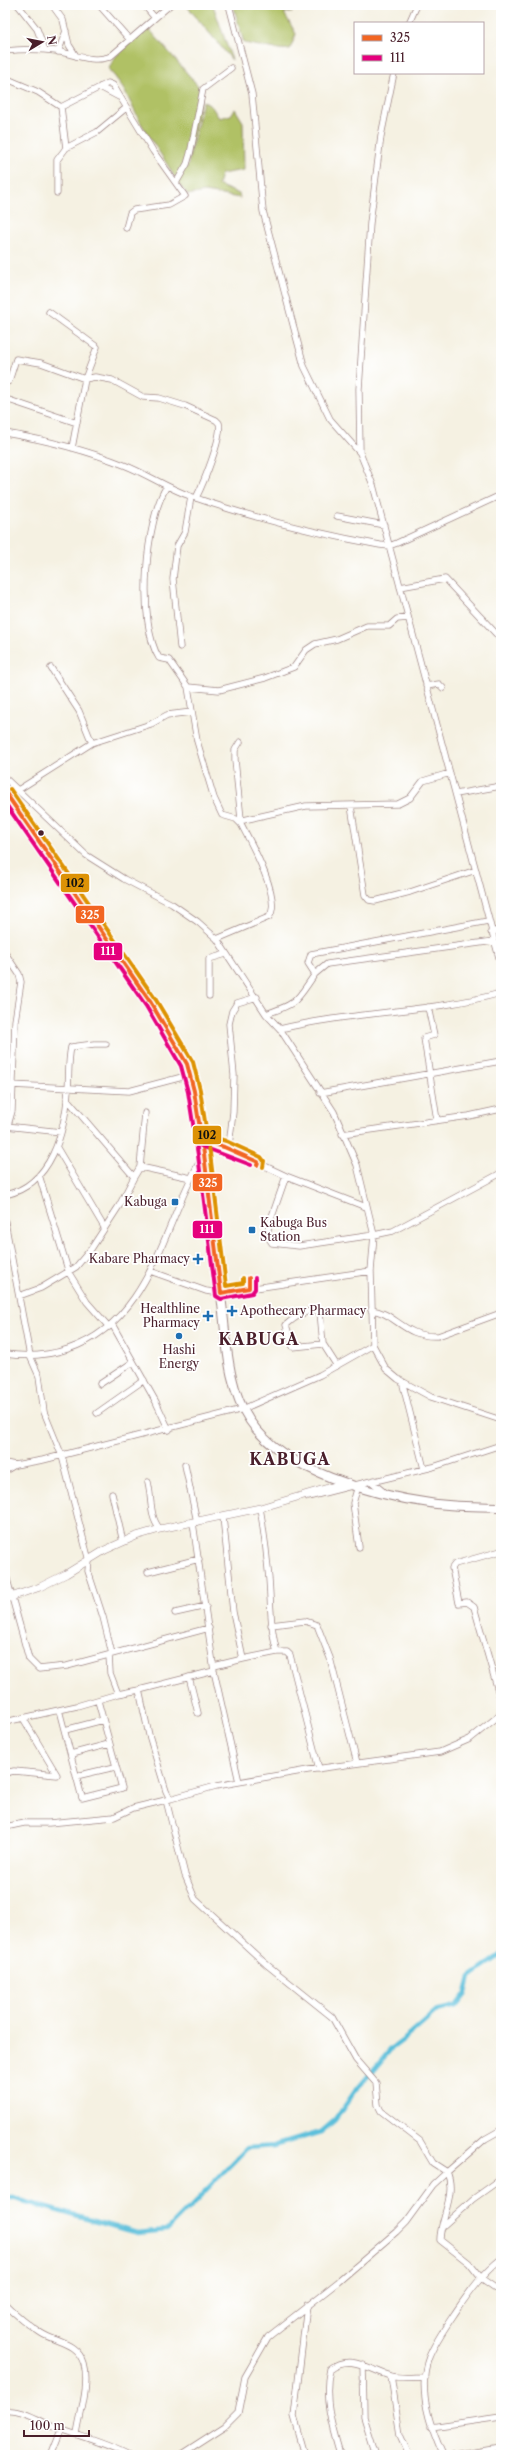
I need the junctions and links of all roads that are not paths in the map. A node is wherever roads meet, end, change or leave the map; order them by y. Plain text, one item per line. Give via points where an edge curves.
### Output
1 (18, 5) edge
2 (52, 5) edge
3 (100, 5) edge
4 (144, 5) edge
5 (170, 5) edge
6 (229, 5) edge
7 (417, 5) edge
8 (154, 18) junction
9 (409, 22) edge
10 (66, 31) junction
11 (130, 40) junction
12 (45, 50) junction
13 (5, 51) edge
14 (58, 52) junction
15 (76, 56) junction
16 (230, 68) dead end
17 (394, 74) edge
18 (5, 78) edge
19 (100, 87) junction
20 (119, 97) junction
21 (61, 107) junction
22 (126, 108) junction
23 (66, 148) junction
24 (176, 183) junction
25 (57, 193) dead end
26 (126, 228) dead end
27 (49, 312) dead end
28 (85, 379) junction
29 (5, 383) edge
30 (9, 400) dead end
31 (77, 423) junction
32 (5, 433) edge
33 (72, 448) junction
34 (360, 453) junction
35 (167, 486) junction
36 (501, 495) edge
37 (194, 497) junction
38 (337, 516) dead end
39 (384, 525) junction
40 (389, 546) junction
41 (400, 587) junction
42 (408, 618) junction
43 (501, 640) edge
44 (180, 647) dead end
45 (51, 668) dead end
46 (426, 686) junction
47 (188, 687) junction
48 (443, 688) dead end
49 (192, 712) junction
50 (240, 742) dead end
51 (92, 743) junction
52 (450, 773) junction
53 (5, 778) edge
54 (501, 786) edge
55 (18, 790) junction
56 (5, 792) edge
57 (456, 794) junction
58 (351, 806) junction
59 (240, 820) junction
60 (476, 870) junction
61 (488, 921) junction
62 (501, 930) edge
63 (491, 932) junction
64 (217, 939) junction
65 (494, 941) junction
66 (5, 954) edge
67 (226, 954) junction
68 (501, 965) edge
69 (315, 974) junction
70 (501, 993) edge
71 (209, 996) dead end
72 (256, 997) junction
73 (428, 1007) junction
74 (266, 1014) junction
75 (280, 1029) junction
76 (106, 1044) dead end
77 (501, 1061) edge
78 (5, 1062) edge
79 (13, 1062) junction
80 (190, 1075) junction
81 (430, 1075) junction
82 (11, 1085) junction
83 (68, 1088) junction
84 (320, 1093) junction
85 (67, 1099) junction
86 (501, 1109) edge
87 (145, 1113) dead end
88 (437, 1120) junction
89 (6, 1125) edge
90 (61, 1132) junction
91 (342, 1134) junction
92 (202, 1140) junction
93 (229, 1146) junction
94 (57, 1148) junction
95 (204, 1154) junction
96 (140, 1167) junction
97 (501, 1172) edge
98 (39, 1175) junction
99 (286, 1176) junction
100 (134, 1177) junction
101 (191, 1178) junction
102 (5, 1195) edge
103 (366, 1207) junction
104 (5, 1222) edge
105 (104, 1227) junction
106 (374, 1235) junction
107 (150, 1271) junction
108 (371, 1271) junction
109 (69, 1273) junction
110 (221, 1292) junction
111 (19, 1296) junction
112 (371, 1310) junction
113 (501, 1313) edge
114 (110, 1326) junction
115 (323, 1344) junction
116 (373, 1345) junction
117 (5, 1354) edge
118 (30, 1356) junction
119 (134, 1362) junction
120 (337, 1366) junction
121 (144, 1380) junction
122 (402, 1381) junction
123 (100, 1384) dead end
124 (243, 1409) junction
125 (97, 1413) dead end
126 (501, 1420) edge
127 (169, 1430) junction
128 (501, 1446) edge
129 (62, 1456) junction
130 (5, 1463) edge
131 (15, 1465) junction
132 (185, 1465) dead end
133 (424, 1469) junction
134 (5, 1471) edge
135 (379, 1479) junction
136 (148, 1482) dead end
137 (348, 1482) junction
138 (358, 1486) junction
139 (112, 1494) dead end
140 (387, 1495) junction
141 (274, 1504) junction
142 (501, 1507) edge
143 (260, 1508) junction
144 (223, 1517) junction
145 (195, 1523) junction
146 (160, 1529) junction
147 (123, 1542) junction
148 (359, 1547) dead end
149 (501, 1551) edge
150 (198, 1559) junction
151 (89, 1561) junction
152 (5, 1572) edge
153 (148, 1572) dead end
154 (8, 1598) edge
155 (206, 1606) junction
156 (175, 1613) dead end
157 (271, 1625) junction
158 (209, 1628) junction
159 (277, 1652) junction
160 (110, 1654) junction
161 (243, 1659) junction
162 (214, 1668) junction
163 (189, 1677) junction
164 (139, 1690) junction
165 (118, 1694) junction
166 (98, 1701) junction
167 (501, 1701) edge
168 (59, 1710) junction
169 (198, 1713) dead end
170 (501, 1714) edge
171 (23, 1718) junction
172 (103, 1720) junction
173 (5, 1722) edge
174 (65, 1730) junction
175 (108, 1744) junction
176 (71, 1754) junction
177 (357, 1764) junction
178 (115, 1767) junction
179 (319, 1769) junction
180 (5, 1773) edge
181 (76, 1776) junction
182 (239, 1782) junction
183 (168, 1799) junction
184 (5, 1827) edge
185 (501, 2130) edge
186 (447, 2172) junction
187 (501, 2180) edge
188 (442, 2228) junction
189 (501, 2259) edge
190 (481, 2278) junction
191 (501, 2292) edge
192 (5, 2304) edge
193 (307, 2305) junction
194 (363, 2364) junction
195 (391, 2376) junction
196 (425, 2377) junction
197 (5, 2411) edge
198 (501, 2417) edge
199 (431, 2427) junction
200 (61, 2430) junction
201 (77, 2434) junction
202 (501, 2447) edge
203 (480, 2453) edge
204 (51, 2455) edge
205 (129, 2455) edge
206 (180, 2455) edge
207 (305, 2455) edge
208 (340, 2455) edge
209 (376, 2455) edge
210 (408, 2455) edge
211 (443, 2455) edge
212 (452, 2455) edge

1 - 12 street via 37,29
2 - 10 street
3 - 11 street
4 - 8 street
5 - 8 street
6 - 34 street via 252,94 263,211 293,329 304,366 330,420
7 - 9 street
8 - 11 street
10 - 14 street
10 - 15 street via 69,45
11 - 15 street via 105,58
12 - 13 street
12 - 14 street
14 - 15 street
16 - 24 street via 203,89 190,154
17 - 34 street via 381,136 370,223 359,389
18 - 21 street via 38,92
19 - 20 street
19 - 20 street via 112,84
19 - 21 street
20 - 22 street
21 - 23 street
22 - 23 street via 97,132
22 - 24 street
23 - 25 street via 57,160
24 - 26 street via 185,196 169,205 134,210 130,213
27 - 28 street via 97,347
28 - 29 street via 41,363 17,358 9,381
28 - 31 street
28 - 37 street via 95,377 112,380 143,397 159,398 186,406 219,423 220,431 208,470
30 - 31 street
31 - 33 street
32 - 33 street
33 - 35 street via 123,464
34 - 39 street via 373,485
35 - 37 street
35 - 47 street via 159,501 153,530 144,598 157,656 169,660
36 - 40 street
37 - 40 street via 312,532
37 - 44 street via 184,532 177,546 173,579
38 - 39 street
39 - 40 street
40 - 41 street
41 - 42 street
41 - 43 street via 445,579
42 - 46 street
42 - 47 street via 397,620 389,626 367,626 337,639 311,646 294,668 265,678 219,690
45 - 51 street via 79,711
46 - 48 street via 439,684
46 - 52 street
47 - 49 street
49 - 51 street via 167,715 151,724
49 - 59 street via 197,741 218,808 222,815
50 - 59 street via 235,750 235,760
51 - 55 street
52 - 57 street
52 - 58 street via 423,781 410,798 398,804
53 - 55 street
54 - 57 street
55 - 64 street via 86,855 182,910
56 - 80 highway via 155,1008 173,1037
57 - 60 street
58 - 59 street via 306,806
58 - 60 street via 365,895 369,900 375,901 410,892
59 - 64 street via 266,876 271,913 269,917
60 - 61 street
61 - 63 street
61 - 69 street via 316,952 308,959 309,966
62 - 63 street
63 - 65 street
64 - 67 street
65 - 68 street
65 - 69 street via 327,964
66 - 79 street via 19,974 21,982 15,1021
67 - 71 street via 209,959
67 - 72 street
69 - 74 street via 299,999 285,1008
70 - 73 street via 464,1003
72 - 74 street
72 - 93 street via 237,1003 229,1024 234,1075
73 - 75 street via 339,1018
73 - 81 street via 434,1035 424,1038
74 - 75 street
75 - 84 street
76 - 83 street via 71,1046
77 - 81 street
78 - 79 street
79 - 82 street
80 - 83 street via 128,1091
80 - 92 highway
81 - 84 street
81 - 88 street
82 - 83 street
82 - 89 street via 12,1111
83 - 85 street
84 - 91 street via 334,1112
85 - 90 street
85 - 100 street
86 - 88 street
87 - 96 street
88 - 91 street
89 - 90 street
90 - 94 street
91 - 103 street via 357,1166
92 - 93 street
92 - 95 highway
93 - 99 street via 233,1151
94 - 98 street
94 - 105 street
95 - 101 street
95 - 110 highway
96 - 100 street
96 - 101 street
97 - 106 street via 393,1231
98 - 102 street via 24,1188
98 - 109 street
99 - 103 street
99 - 106 street via 269,1225 267,1235 272,1243 299,1246
100 - 105 street via 119,1206
101 - 107 street
103 - 106 street
104 - 111 street
105 - 109 street via 91,1249
106 - 108 street
107 - 110 street via 206,1291
107 - 114 street via 128,1308
108 - 110 street
108 - 112 street
109 - 111 street via 35,1291
109 - 114 street via 87,1302
110 - 124 highway via 230,1371
111 - 118 street
112 - 113 street via 382,1311 399,1326 429,1337
112 - 116 street
114 - 118 street via 77,1346
114 - 119 street
115 - 115 street via 294,1347 287,1324 310,1311 320,1312
115 - 120 street
116 - 120 street
116 - 122 street via 386,1369
117 - 118 street
118 - 129 street via 39,1376 44,1412
119 - 121 street
119 - 123 street
120 - 124 street
121 - 125 street
121 - 127 street
122 - 126 street via 445,1403
122 - 133 street
124 - 127 street
124 - 137 highway via 262,1436 280,1452 303,1465
127 - 129 street
128 - 133 street
129 - 131 street
129 - 151 street
130 - 131 street
131 - 134 street
132 - 145 street
133 - 135 street
135 - 138 street
135 - 140 street via 373,1483
136 - 146 street via 152,1517
137 - 138 highway
137 - 141 main road
138 - 140 highway
138 - 141 street
138 - 148 street via 353,1503
139 - 147 street
140 - 142 highway via 440,1504
141 - 143 main road
143 - 144 main road
143 - 157 street via 269,1580
144 - 145 main road
144 - 161 street via 233,1612
145 - 146 main road
145 - 150 street
146 - 147 main road
147 - 151 main road
149 - 167 street via 455,1564 452,1568 459,1603 467,1602 474,1607
150 - 153 street
150 - 155 street
151 - 154 main road via 40,1587
151 - 160 street via 88,1571 103,1617
152 - 154 street
154 - 160 street via 29,1659 35,1668 67,1666
155 - 156 street
155 - 158 street
157 - 159 street
157 - 177 street via 305,1621 317,1625 330,1658
158 - 160 street
158 - 162 street
159 - 161 street
159 - 179 street via 287,1652 290,1655
160 - 165 street via 110,1674
161 - 162 street
162 - 163 street
162 - 182 street
163 - 164 street
163 - 169 street
164 - 165 street
164 - 183 street
165 - 166 street
166 - 168 street
166 - 172 street
168 - 171 street
168 - 174 street
170 - 177 street via 470,1739 440,1752
171 - 173 street
171 - 180 street via 57,1775 14,1771
172 - 174 street
172 - 175 street
174 - 176 street
175 - 176 street
175 - 178 street
176 - 181 street
177 - 179 street
178 - 181 street
178 - 181 street via 122,1788 101,1794 82,1798
179 - 182 street
182 - 183 street
183 - 184 street via 106,1819 24,1823
183 - 186 street via 185,1875 195,1899 269,1968 332,2017 356,2060 376,2083 378,2106 381,2111 420,2141 433,2163
185 - 186 street via 485,2139
186 - 188 street via 450,2180
186 - 193 street via 433,2185 406,2222 338,2282
187 - 188 street via 473,2199
188 - 190 street via 442,2243 469,2263
189 - 190 street
190 - 191 street
190 - 196 street via 436,2342
192 - 201 street via 20,2319 42,2334 68,2344 77,2351 84,2364 85,2387
193 - 206 street via 265,2342 245,2377 236,2417
193 - 207 street via 294,2416
194 - 195 street
194 - 208 street via 343,2362 330,2369 327,2380 329,2411
194 - 209 street via 364,2416
195 - 196 street
195 - 210 street via 400,2436
196 - 199 street
197 - 200 street via 23,2413
198 - 199 street
199 - 211 street
200 - 201 street
200 - 204 street
201 - 205 street
202 - 203 street
203 - 212 street

